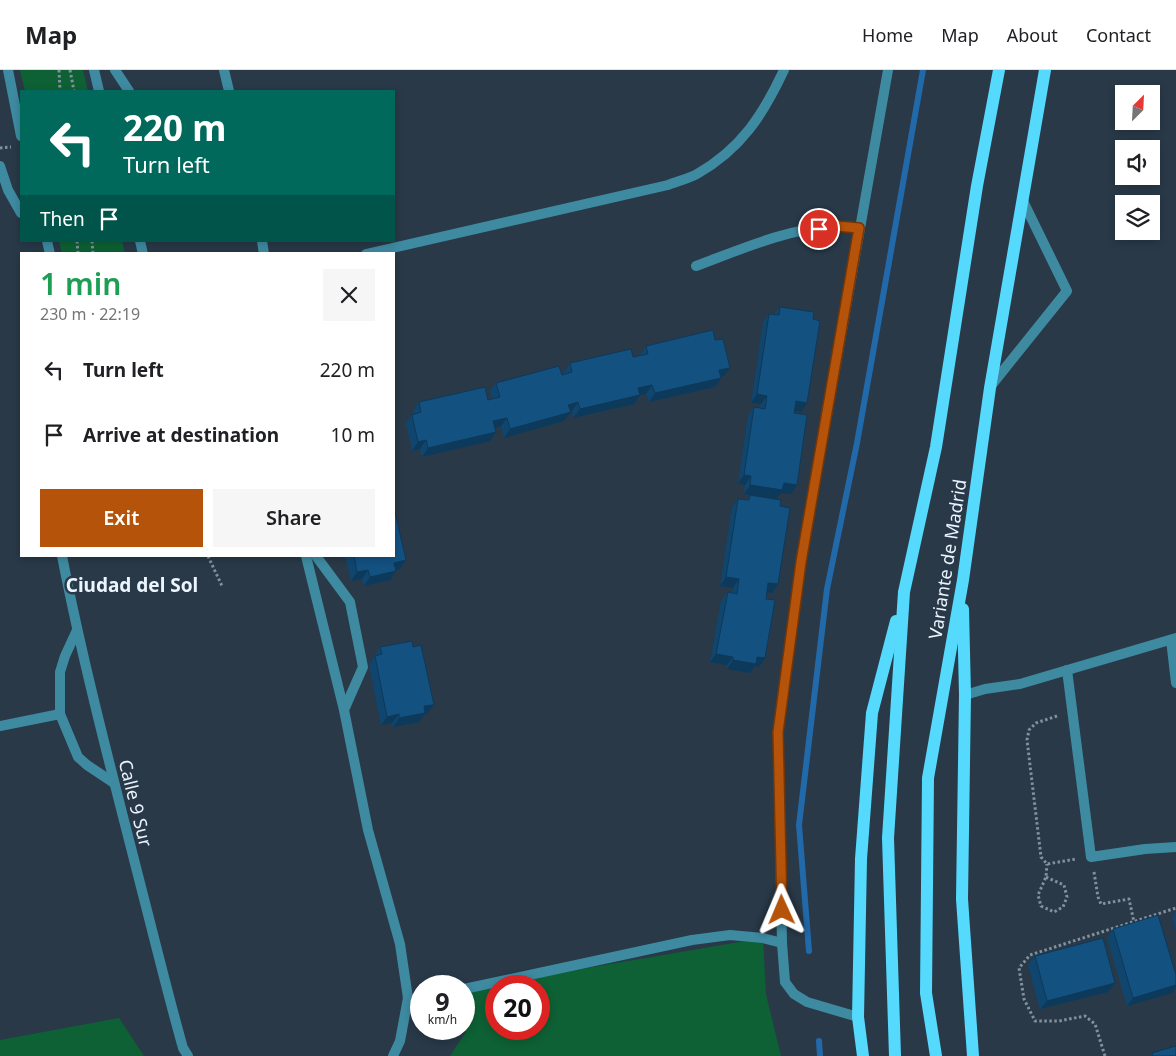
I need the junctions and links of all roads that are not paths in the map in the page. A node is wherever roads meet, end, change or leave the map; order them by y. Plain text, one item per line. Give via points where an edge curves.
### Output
1 (8, 70) edge
2 (94, 70) edge
3 (115, 70) edge
4 (224, 70) edge
5 (784, 70) edge
6 (888, 70) edge
7 (995, 70) edge
8 (999, 70) edge
9 (1044, 70) edge
10 (99, 90) edge
11 (128, 90) edge
12 (229, 90) edge
13 (994, 100) junction
14 (20, 131) edge
15 (0, 166) edge
16 (1021, 198) junction
17 (20, 211) edge
18 (859, 228) junction
19 (375, 252) edge
20 (696, 266) dead end
21 (990, 388) junction
22 (62, 557) edge
23 (306, 557) edge
24 (317, 557) edge
25 (963, 580) junction
26 (904, 592) junction
27 (77, 630) junction
28 (1173, 639) edge
29 (1067, 670) junction
30 (1176, 683) edge
31 (965, 695) junction
32 (344, 710) junction
33 (60, 714) junction
34 (0, 726) edge
35 (114, 783) junction
36 (1176, 847) edge
37 (782, 943) junction
38 (475, 987) edge
39 (858, 1017) junction
40 (188, 1056) edge
41 (393, 1056) edge
42 (864, 1056) edge
43 (895, 1056) edge
44 (936, 1056) edge
45 (973, 1056) edge

1 - 14 street
2 - 10 street
3 - 11 street
4 - 12 street
5 - 19 street via 769,103 747,134 722,157 696,174 668,185
6 - 18 street
7 - 13 street
8 - 13 main road, Variante de Madrid
9 - 16 main road, Variante de Madrid
13 - 26 main road, Variante de Madrid via 977,186 936,447
15 - 17 street
16 - 21 main road, Variante de Madrid
16 - 21 street via 1067,291
18 - 20 street via 836,226 802,231
18 - 37 street via 801,562 778,732
21 - 25 main road, Variante de Madrid
22 - 27 street, Calle 9 Sur
23 - 32 street
24 - 32 street via 350,602 363,667
25 - 31 main road
25 - 44 main road, Variante de Madrid via 928,778 926,993
26 - 39 main road via 872,713 862,859
26 - 43 main road, Variante de Madrid via 888,838
27 - 33 street via 60,672
27 - 35 street, Calle 9 Sur
28 - 29 street
28 - 30 street
29 - 31 street
29 - 36 street via 1091,857
31 - 45 main road via 962,899
32 - 41 street via 368,830 400,944 408,998 400,1041
33 - 34 street
33 - 35 street via 78,757
35 - 40 street, Calle 9 Sur via 167,993
37 - 38 street via 730,935 692,940
37 - 39 street via 785,982 794,994 807,1002
39 - 42 main road

